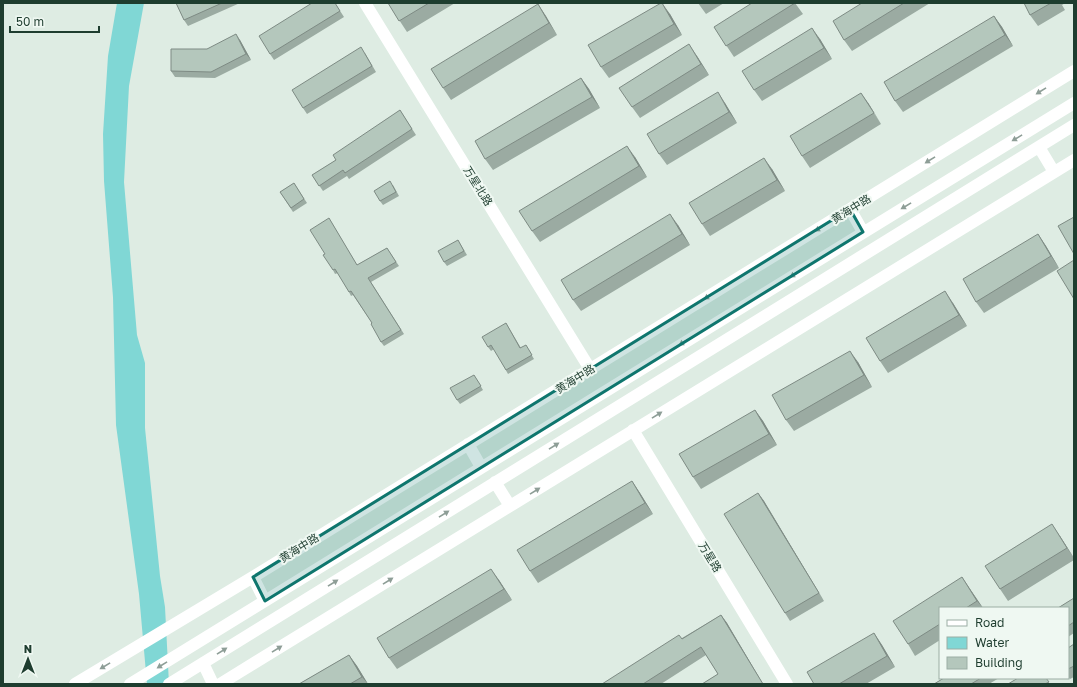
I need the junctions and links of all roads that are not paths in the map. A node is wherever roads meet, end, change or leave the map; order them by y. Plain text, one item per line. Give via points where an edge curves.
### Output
1 (365, 3) edge
2 (1074, 71) edge
3 (1074, 103) edge
4 (1074, 126) edge
5 (1039, 147) junction
6 (1074, 160) edge
7 (1054, 172) junction
8 (850, 209) junction
9 (863, 232) junction
10 (590, 369) junction
11 (633, 430) junction
12 (468, 444) junction
13 (481, 467) junction
14 (495, 482) junction
15 (510, 506) junction
16 (253, 577) junction
17 (265, 601) junction
18 (203, 663) junction
19 (134, 682) edge
20 (75, 684) edge
21 (169, 684) edge
22 (213, 684) edge
23 (220, 684) edge
24 (787, 684) edge

1 - 10 street, 万星北路
2 -> 8 street, 黄海中路
3 -> 9 street
4 - 5 street
5 - 7 street
14 -> 5 street
6 - 7 street
11 -> 7 street
8 - 9 street
8 -> 10 street, 黄海中路
9 -> 13 street
10 - 12 street, 黄海中路
15 -> 11 street
11 - 24 street, 万星路
12 - 13 street
12 - 16 street, 黄海中路
13 - 17 street
14 - 15 street
18 -> 14 street
23 -> 15 street
16 - 17 street
16 -> 20 street, 黄海中路
17 -> 19 street
18 - 21 street
18 - 22 street

